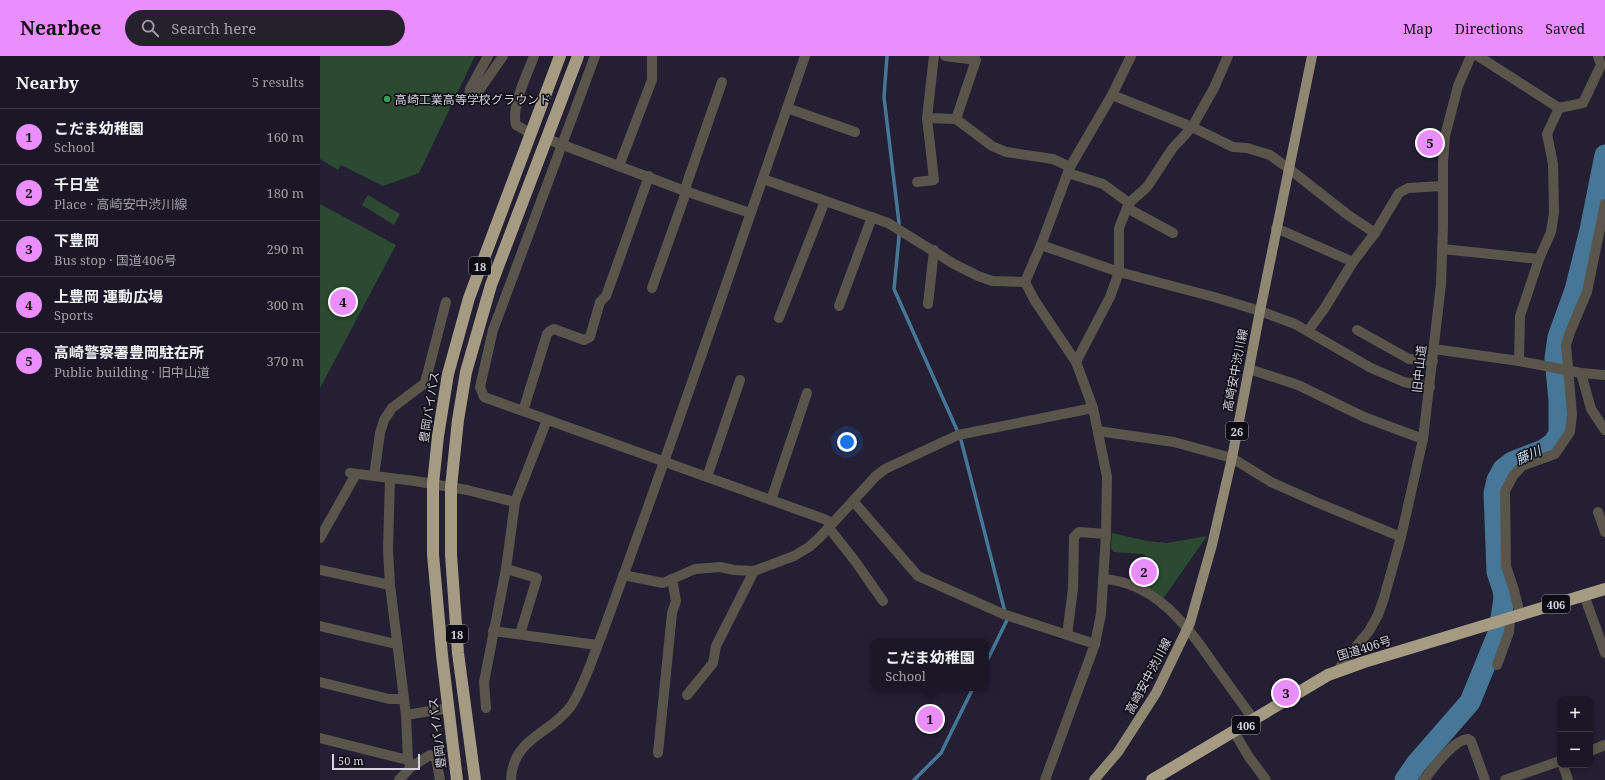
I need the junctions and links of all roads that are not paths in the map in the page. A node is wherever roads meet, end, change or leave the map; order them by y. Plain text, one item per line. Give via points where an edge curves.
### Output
1 (488, 56) edge
2 (503, 56) edge
3 (534, 56) edge
4 (560, 56) edge
5 (578, 56) edge
6 (596, 56) edge
7 (652, 56) edge
8 (805, 56) edge
9 (934, 56) edge
10 (945, 56) edge
11 (1131, 56) edge
12 (1228, 56) edge
13 (1312, 56) edge
14 (1471, 56) edge
15 (1478, 56) edge
16 (1598, 56) edge
17 (722, 82) dead end
18 (1112, 95) junction
19 (787, 108) junction
20 (1560, 108) junction
21 (927, 118) junction
22 (956, 119) junction
23 (1192, 127) junction
24 (855, 132) dead end
25 (530, 133) junction
26 (547, 139) junction
27 (562, 146) junction
28 (619, 166) junction
29 (1288, 168) junction
30 (1069, 170) junction
31 (649, 176) junction
32 (763, 179) junction
33 (917, 182) dead end
34 (1443, 186) junction
35 (685, 190) junction
36 (825, 201) junction
37 (1605, 204) edge
38 (1128, 206) junction
39 (750, 213) junction
40 (872, 217) junction
41 (1276, 228) junction
42 (1173, 233) dead end
43 (1374, 233) junction
44 (1601, 243) edge
45 (1041, 245) junction
46 (1442, 249) junction
47 (934, 250) junction
48 (1539, 259) junction
49 (1352, 262) junction
50 (1119, 272) junction
51 (1025, 282) junction
52 (652, 288) dead end
53 (446, 302) dead end
54 (928, 304) dead end
55 (839, 306) dead end
56 (1260, 310) junction
57 (780, 318) dead end
58 (1357, 330) dead end
59 (1308, 331) junction
60 (1434, 350) junction
61 (1433, 361) junction
62 (1519, 361) junction
63 (1076, 362) junction
64 (1249, 369) junction
65 (1565, 370) junction
66 (1581, 373) junction
67 (1605, 375) edge
68 (740, 380) dead end
69 (1430, 387) junction
70 (807, 393) dead end
71 (1093, 408) junction
72 (523, 411) junction
73 (547, 420) junction
74 (1605, 430) edge
75 (1098, 431) junction
76 (1423, 439) junction
77 (1232, 458) junction
78 (664, 462) junction
79 (374, 476) junction
80 (707, 477) junction
81 (390, 478) junction
82 (433, 484) junction
83 (451, 487) junction
84 (771, 500) junction
85 (853, 501) junction
86 (515, 502) junction
87 (1598, 512) dead end
88 (830, 526) junction
89 (1605, 532) edge
90 (1106, 534) junction
91 (1401, 537) junction
92 (320, 538) edge
93 (506, 569) junction
94 (320, 570) edge
95 (754, 571) junction
96 (624, 575) junction
97 (672, 579) junction
98 (1104, 579) junction
99 (390, 585) junction
100 (1605, 589) edge
101 (1584, 595) junction
102 (883, 601) dead end
103 (1512, 618) junction
104 (320, 626) edge
105 (1188, 628) junction
106 (493, 630) junction
107 (520, 634) junction
108 (1067, 635) junction
109 (396, 644) junction
110 (1095, 644) junction
111 (597, 645) junction
112 (1605, 653) edge
113 (1497, 665) dead end
114 (1339, 670) junction
115 (320, 682) edge
116 (688, 695) dead end
117 (403, 700) junction
118 (449, 708) junction
119 (486, 708) dead end
120 (406, 715) junction
121 (1254, 720) junction
122 (1234, 732) junction
123 (320, 738) edge
124 (1605, 745) edge
125 (1593, 749) edge
126 (658, 754) dead end
127 (1557, 762) edge
128 (409, 764) junction
129 (1564, 768) edge
130 (399, 780) edge
131 (440, 780) edge
132 (457, 780) edge
133 (475, 780) edge
134 (511, 780) edge
135 (1045, 780) edge
136 (1094, 780) edge
137 (1152, 780) edge
138 (1266, 780) edge
139 (1424, 780) edge
140 (1485, 780) edge
141 (1505, 780) edge
142 (1568, 780) edge

1 - 2 street via 470,89 469,96 473,97 478,92
3 - 25 street via 514,118 516,125
4 - 25 highway, 豊岡バイパス / 18
5 - 26 highway, 18
6 - 27 street
7 - 28 street via 652,80
8 - 19 street
9 - 21 street
10 - 22 street via 976,60
11 - 18 street
12 - 23 street
13 - 29 main road, 高崎安中渋川線 / 26
14 - 34 street, 旧中山道 via 1458,86 1445,136
15 - 20 street
16 - 20 street via 1601,65 1583,103
17 - 35 street
18 - 23 street
18 - 30 street
19 - 24 street
19 - 32 street
20 - 48 street via 1547,134 1553,164 1554,213 1551,232
21 - 22 street
21 - 33 street via 934,180
22 - 30 street via 987,142 1006,152 1053,159
23 - 29 street via 1232,147 1247,148 1270,155
23 - 38 street via 1172,149 1147,187
25 - 82 highway, 豊岡バイパス / 18 via 458,333 441,411
26 - 27 street
26 - 83 highway, 18 via 482,315 465,379
27 - 28 street
27 - 72 street via 494,330 480,387 484,397
28 - 31 street
29 - 41 main road, 高崎安中渋川線 / 26
29 - 43 street
30 - 38 street via 1103,184
30 - 45 street
31 - 35 street
31 - 72 street via 606,296 600,302 590,337 584,340 554,329 547,334
32 - 36 street
32 - 39 street
34 - 43 street via 1408,188 1399,193
34 - 46 street, 旧中山道
35 - 39 street
35 - 52 street
36 - 40 street
36 - 57 street
37 - 44 street
38 - 42 street
38 - 50 street via 1119,228
39 - 78 street
40 - 47 street via 896,227
40 - 55 street
41 - 49 street
41 - 56 main road, 高崎安中渋川線 / 26
43 - 49 street
44 - 65 street via 1566,345
45 - 50 street
45 - 51 street
46 - 48 street
46 - 60 street, 旧中山道
47 - 51 street via 954,264 992,281
47 - 54 street
48 - 62 street via 1520,316
49 - 59 street
50 - 56 street
50 - 63 street via 1110,296
51 - 63 street
53 - 79 street via 425,383 392,408 384,420
56 - 59 street
56 - 64 main road, 高崎安中渋川線 / 26
58 - 61 street via 1409,358
59 - 69 street via 1371,368 1404,382
60 - 61 street, 旧中山道
60 - 62 street
61 - 69 street, 旧中山道
62 - 65 street
63 - 71 street
64 - 76 street via 1298,385 1364,417
64 - 77 main road, 高崎安中渋川線 / 26
65 - 66 street
65 - 103 street via 1572,414 1570,432 1554,454 1522,466 1512,476 1505,491 1506,566 1514,590
66 - 67 street
66 - 74 street via 1591,409
68 - 80 street
69 - 76 street, 旧中山道
70 - 84 street
71 - 75 street
71 - 85 street via 958,435 884,469
72 - 73 street
73 - 78 street
73 - 86 street
75 - 77 street via 1174,442
75 - 90 street via 1107,478
76 - 91 street, 旧中山道
77 - 91 street via 1271,482
77 - 105 main road, 高崎安中渋川線 / 26 via 1212,545
78 - 80 street
78 - 96 street
79 - 81 street
79 - 92 street via 353,473
80 - 84 street
81 - 82 street
81 - 99 street
82 - 83 street
82 - 118 highway, 豊岡バイパス / 18 via 433,554
83 - 86 street
83 - 133 highway, 18 via 451,555 458,653
84 - 88 street via 824,518
85 - 88 street
85 - 108 street via 918,576 1003,614
86 - 93 street
87 - 89 street
88 - 95 street via 809,547 794,556
88 - 102 street
90 - 98 street
90 - 108 street via 1079,532 1074,537 1073,589
91 - 114 street, 旧中山道 via 1378,615
93 - 106 street
93 - 107 street via 537,578
94 - 99 street
95 - 97 street via 720,567 696,569
95 - 116 street via 716,646 713,663
96 - 97 street via 663,582
96 - 111 street
97 - 126 street via 676,601 672,613
98 - 105 street via 1127,584 1153,596
98 - 110 street
99 - 109 street
100 - 101 highway, 国道406号 / 406
101 - 103 highway, 国道406号 / 406
101 - 112 street
103 - 113 street
103 - 114 highway, 国道406号 / 406
104 - 109 street
105 - 121 street
105 - 136 main road, 高崎安中渋川線 / 26 via 1138,723
106 - 107 street
106 - 119 street via 484,682
107 - 111 street
108 - 110 street
109 - 117 street
110 - 135 street
111 - 134 street via 570,708 519,752
114 - 121 highway, 国道406号 / 406 via 1289,697
115 - 117 street
117 - 120 street
118 - 120 street
118 - 132 highway, 豊岡バイパス / 18
120 - 128 street
121 - 122 highway, 国道406号 / 406
122 - 137 highway, 国道406号 / 406
122 - 138 street via 1248,757
123 - 128 street
124 - 125 street
127 - 141 street
128 - 130 street
128 - 131 street via 430,755 434,756
129 - 142 street
139 - 140 street via 1446,753 1463,739 1468,739 1471,741

